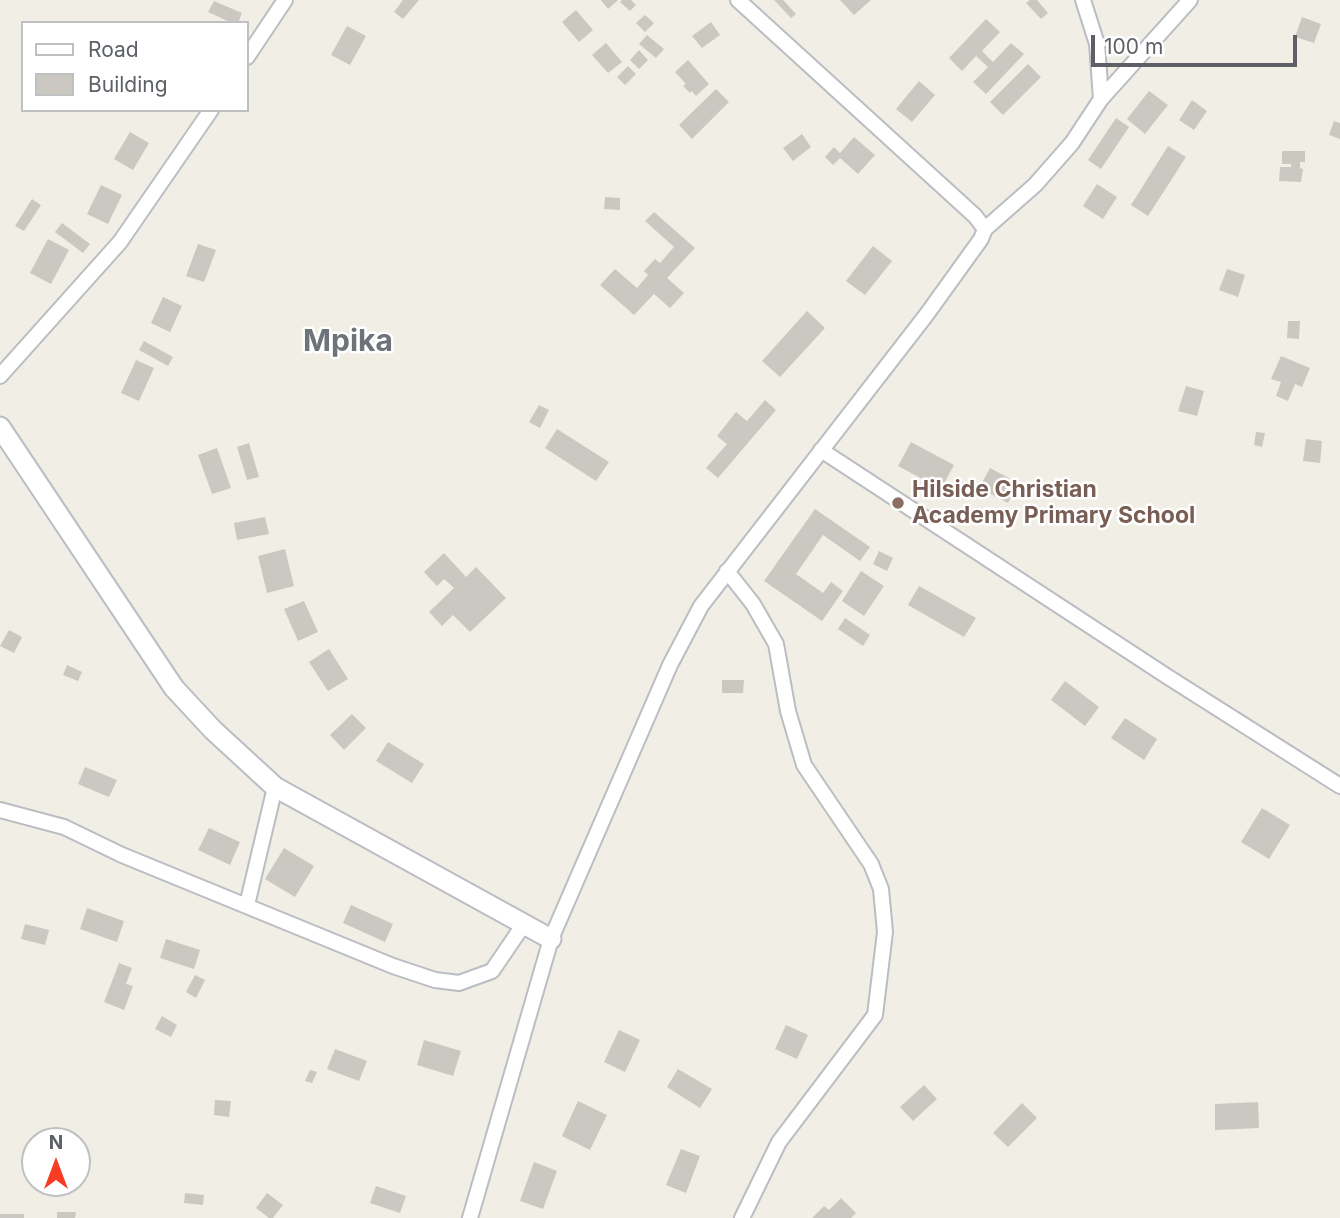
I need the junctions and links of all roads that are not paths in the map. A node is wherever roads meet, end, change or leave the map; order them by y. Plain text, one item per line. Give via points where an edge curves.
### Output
1 (285, 0) edge
2 (738, 0) edge
3 (1083, 0) edge
4 (1190, 0) edge
5 (248, 56) edge
6 (1101, 99) junction
7 (210, 112) edge
8 (985, 229) junction
9 (0, 376) edge
10 (0, 427) edge
11 (821, 450) junction
12 (727, 571) junction
13 (1340, 786) edge
14 (275, 787) junction
15 (0, 810) edge
16 (247, 905) junction
17 (524, 924) junction
18 (551, 939) junction
19 (470, 1218) edge
20 (742, 1218) edge

1 - 5 street
2 - 8 street
3 - 6 street via 1097,44
4 - 6 street
6 - 8 street via 1072,144
7 - 9 street via 120,243
8 - 11 street via 927,314
10 - 14 main road via 174,688
11 - 12 street
11 - 13 street
12 - 18 street via 701,606 670,665
12 - 20 street via 776,644 804,765 871,864 881,889 886,932 875,1015 779,1142
14 - 16 street
14 - 17 main road
15 - 16 street via 64,827
16 - 17 street via 393,966 460,983 492,971
17 - 18 main road
18 - 19 street

